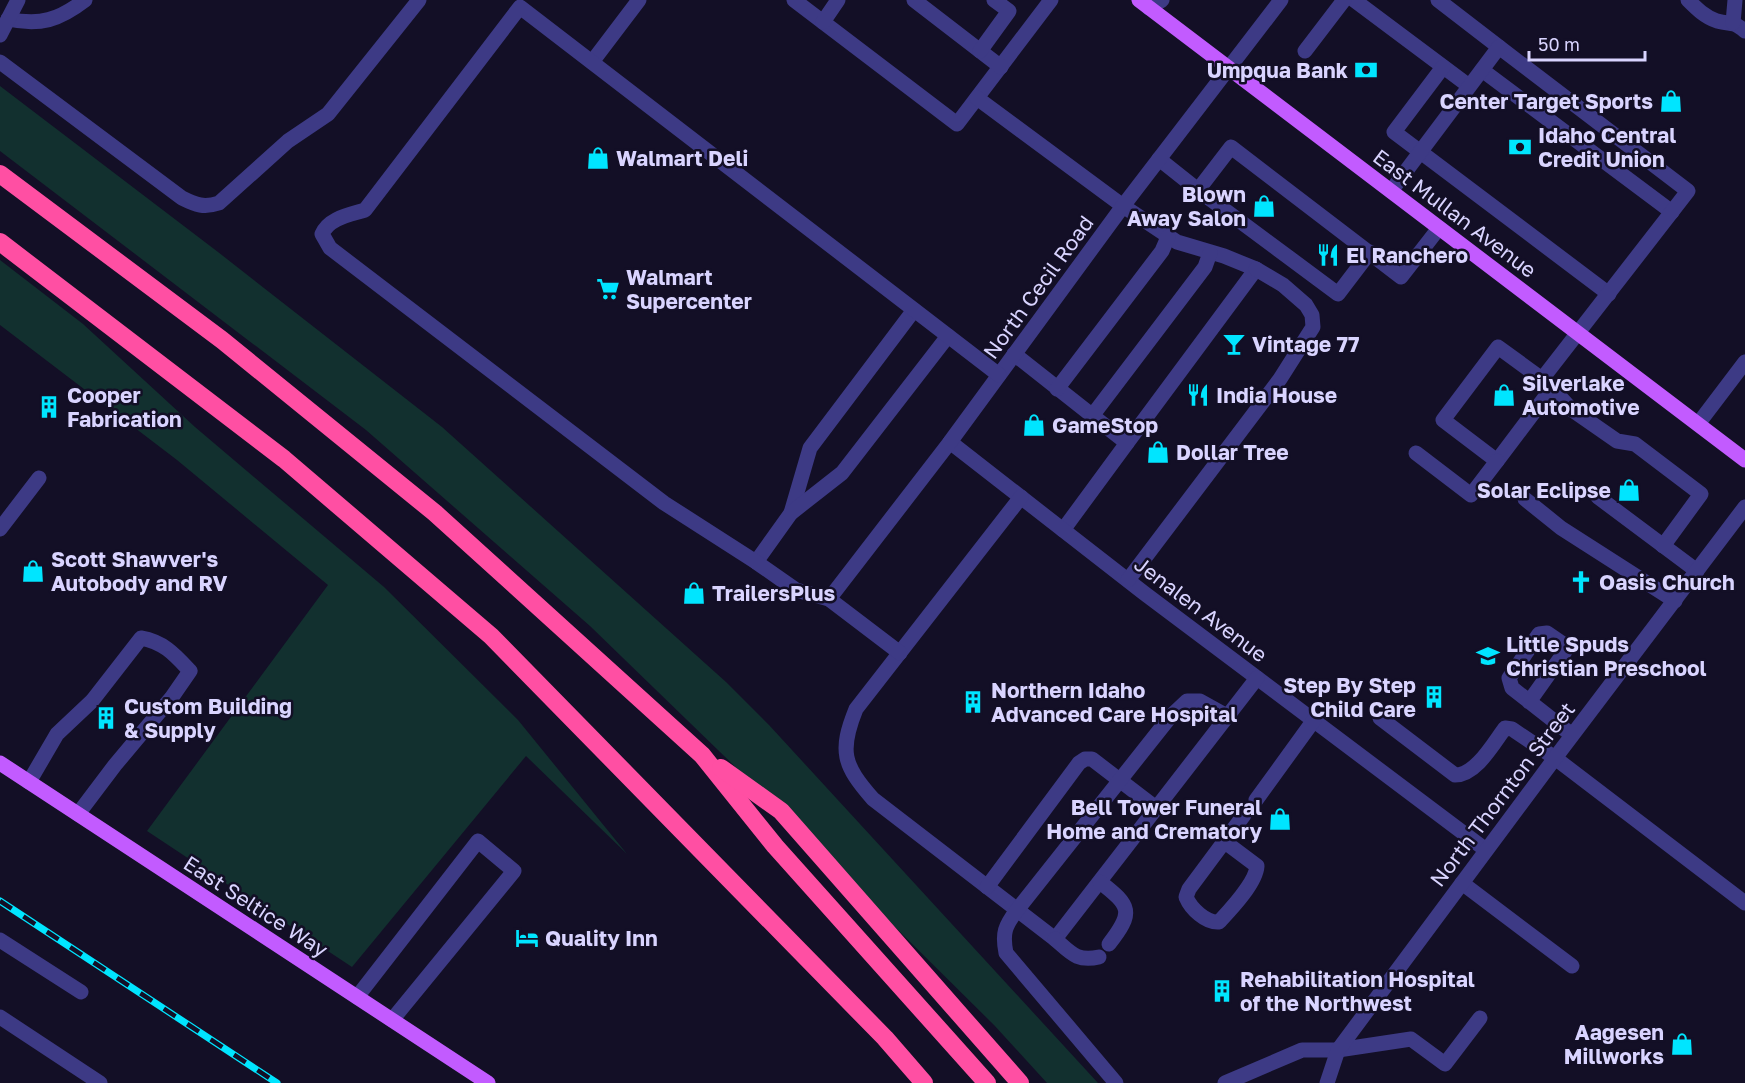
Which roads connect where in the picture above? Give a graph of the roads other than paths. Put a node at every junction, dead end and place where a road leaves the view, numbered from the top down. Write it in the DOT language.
graph roads {
  1 [pos="18,0"];
  2 [pos="85,0"];
  3 [pos="419,0"];
  4 [pos="639,0"];
  5 [pos="794,0"];
  6 [pos="838,0"];
  7 [pos="914,0"];
  8 [pos="994,0"];
  9 [pos="1051,0"];
  10 [pos="1281,0"];
  11 [pos="1344,0"];
  12 [pos="1354,0"];
  13 [pos="1438,0"];
  14 [pos="1688,0"];
  15 [pos="1734,0"];
  16 [pos="1150,2"];
  17 [pos="8,19"];
  18 [pos="823,22"];
  19 [pos="1739,27"];
  20 [pos="0,35"];
  21 [pos="1499,47"];
  22 [pos="980,51"];
  23 [pos="1305,51"];
  24 [pos="0,62"];
  25 [pos="592,62"];
  26 [pos="1001,67"];
  27 [pos="1443,67"];
  28 [pos="1229,68"];
  29 [pos="1482,70"];
  30 [pos="1469,86"];
  31 [pos="977,98"];
  32 [pos="1420,152"];
  33 [pos="1159,159"];
  34 [pos="0,174"];
  35 [pos="1198,190"];
  36 [pos="1391,191"];
  37 [pos="1123,206"];
  38 [pos="1672,212"];
  39 [pos="1439,228"];
  40 [pos="1168,237"];
  41 [pos="0,242"];
  42 [pos="1370,252"];
  43 [pos="1210,253"];
  44 [pos="1256,269"];
  45 [pos="1609,294"];
  46 [pos="914,310"];
  47 [pos="1579,333"];
  48 [pos="948,336"];
  49 [pos="1014,354"];
  50 [pos="1745,362"];
  51 [pos="999,375"];
  52 [pos="1547,384"];
  53 [pos="1057,389"];
  54 [pos="1092,417"];
  55 [pos="1698,424"];
  56 [pos="950,442"];
  57 [pos="1127,443"];
  58 [pos="1416,453"];
  59 [pos="1745,460"];
  60 [pos="1497,461"];
  61 [pos="39,478"];
  62 [pos="1021,497"];
  63 [pos="1598,497"];
  64 [pos="1525,499"];
  65 [pos="1745,507"];
  66 [pos="791,513"];
  67 [pos="0,529"];
  68 [pos="1063,530"];
  69 [pos="1664,546"];
  70 [pos="756,562"];
  71 [pos="1697,571"];
  72 [pos="1128,580"];
  73 [pos="829,599"];
  74 [pos="1675,601"];
  75 [pos="900,653"];
  76 [pos="1257,678"];
  77 [pos="1529,702"];
  78 [pos="1227,716"];
  79 [pos="1380,718"];
  80 [pos="1314,720"];
  81 [pos="1572,735"];
  82 [pos="702,755"];
  83 [pos="1555,758"];
  84 [pos="0,763"];
  85 [pos="1120,780"];
  86 [pos="28,782"];
  87 [pos="1256,800"];
  88 [pos="1156,808"];
  89 [pos="78,814"];
  90 [pos="1244,815"];
  91 [pos="1225,842"];
  92 [pos="1486,850"];
  93 [pos="1100,882"];
  94 [pos="1462,883"];
  95 [pos="987,887"];
  96 [pos="1745,903"];
  97 [pos="1017,910"];
  98 [pos="1055,939"];
  99 [pos="0,940"];
  100 [pos="1109,944"];
  101 [pos="1100,957"];
  102 [pos="1572,966"];
  103 [pos="81,992"];
  104 [pos="357,997"];
  105 [pos="0,1017"];
  106 [pos="1480,1018"];
  107 [pos="392,1020"];
  108 [pos="885,1038"];
  109 [pos="1338,1050"];
  110 [pos="100,1083"];
  111 [pos="488,1083"];
  112 [pos="916,1083"];
  113 [pos="924,1083"];
  114 [pos="987,1083"];
  115 [pos="1020,1083"];
  116 [pos="1116,1083"];
  117 [pos="1225,1083"];
  118 [pos="1327,1083"];
  1 -- 17 [label="street"];
  2 -- 17 [label="street"];
  3 -- 24 [label="street"];
  4 -- 25 [label="street"];
  5 -- 18 [label="street"];
  6 -- 18 [label="street"];
  7 -- 22 [label="street"];
  8 -- 22 [label="street"];
  9 -- 26 [label="street"];
  10 -- 28 [label="street, North Cecil Road"];
  11 -- 23 [label="street"];
  12 -- 27 [label="street"];
  13 -- 21 [label="street"];
  14 -- 19 [label="street"];
  15 -- 19 [label="street"];
  16 -- 28 [label="main road, East Mullan Avenue"];
  17 -- 20 [label="street"];
  18 -- 31 [label="street"];
  21 -- 29 [label="street"];
  21 -- 38 [label="street"];
  22 -- 26 [label="street"];
  25 -- 46 [label="street"];
  25 -- 70 [label="street"];
  26 -- 31 [label="street"];
  27 -- 30 [label="street"];
  27 -- 32 [label="street"];
  28 -- 33 [label="street, North Cecil Road"];
  28 -- 36 [label="main road, East Mullan Avenue"];
  29 -- 30 [label="street"];
  29 -- 38 [label="street"];
  30 -- 32 [label="street"];
  31 -- 37 [label="street"];
  32 -- 36 [label="street"];
  32 -- 45 [label="street"];
  33 -- 35 [label="street"];
  33 -- 37 [label="street, North Cecil Road"];
  34 -- 82 [label="highway"];
  35 -- 42 [label="street"];
  35 -- 42 [label="street"];
  36 -- 39 [label="main road, East Mullan Avenue"];
  37 -- 40 [label="street"];
  37 -- 49 [label="street, North Cecil Road"];
  38 -- 45 [label="street"];
  39 -- 42 [label="street"];
  39 -- 47 [label="main road, East Mullan Avenue"];
  40 -- 43 [label="street"];
  40 -- 53 [label="street"];
  41 -- 108 [label="highway"];
  43 -- 44 [label="street"];
  43 -- 54 [label="street"];
  44 -- 57 [label="street"];
  44 -- 72 [label="street"];
  45 -- 47 [label="street"];
  46 -- 48 [label="street"];
  46 -- 66 [label="street"];
  47 -- 52 [label="street"];
  47 -- 55 [label="main road, East Mullan Avenue"];
  48 -- 51 [label="street"];
  48 -- 66 [label="street"];
  49 -- 51 [label="street, North Cecil Road"];
  49 -- 53 [label="street"];
  50 -- 55 [label="street"];
  51 -- 56 [label="street, North Cecil Road"];
  52 -- 60 [label="street"];
  52 -- 60 [label="street"];
  52 -- 69 [label="street"];
  53 -- 54 [label="street"];
  54 -- 57 [label="street"];
  55 -- 59 [label="main road, East Mullan Avenue"];
  56 -- 62 [label="street, Jenalen Avenue"];
  56 -- 73 [label="street, North Cecil Road"];
  57 -- 68 [label="street"];
  58 -- 60 [label="street"];
  61 -- 67 [label="street"];
  62 -- 68 [label="street, Jenalen Avenue"];
  62 -- 75 [label="street"];
  63 -- 69 [label="street"];
  64 -- 74 [label="street"];
  65 -- 71 [label="street, North Thornton Street"];
  66 -- 70 [label="street"];
  68 -- 72 [label="street, Jenalen Avenue"];
  69 -- 71 [label="street"];
  70 -- 73 [label="street"];
  71 -- 74 [label="street, North Thornton Street"];
  72 -- 76 [label="street, Jenalen Avenue"];
  73 -- 75 [label="street"];
  74 -- 81 [label="street, North Thornton Street"];
  75 -- 95 [label="street"];
  76 -- 78 [label="street"];
  76 -- 80 [label="street, Jenalen Avenue"];
  77 -- 81 [label="street"];
  78 -- 85 [label="street"];
  78 -- 88 [label="street"];
  79 -- 83 [label="street"];
  80 -- 87 [label="street"];
  80 -- 92 [label="street, Jenalen Avenue"];
  81 -- 83 [label="street, North Thornton Street"];
  82 -- 114 [label="highway"];
  82 -- 115 [label="highway"];
  83 -- 92 [label="street, North Thornton Street"];
  83 -- 96 [label="street"];
  84 -- 86 [label="main road, East Seltice Way"];
  85 -- 88 [label="street"];
  85 -- 95 [label="street"];
  85 -- 97 [label="street"];
  86 -- 89 [label="main road, East Seltice Way"];
  86 -- 89 [label="street"];
  88 -- 93 [label="street"];
  89 -- 104 [label="main road, East Seltice Way"];
  90 -- 91 [label="street"];
  91 -- 91 [label="street"];
  92 -- 94 [label="street, North Thornton Street"];
  93 -- 98 [label="street"];
  93 -- 100 [label="street"];
  94 -- 102 [label="street"];
  94 -- 109 [label="street, North Thornton Street"];
  95 -- 97 [label="street"];
  97 -- 98 [label="street"];
  97 -- 116 [label="street"];
  98 -- 101 [label="street"];
  99 -- 103 [label="street"];
  104 -- 107 [label="main road, East Seltice Way"];
  104 -- 107 [label="street"];
  105 -- 110 [label="street"];
  106 -- 109 [label="street"];
  107 -- 111 [label="main road, East Seltice Way"];
  108 -- 112 [label="highway"];
  108 -- 113 [label="highway"];
  109 -- 117 [label="street"];
  109 -- 118 [label="street, North Thornton Street"];
}
